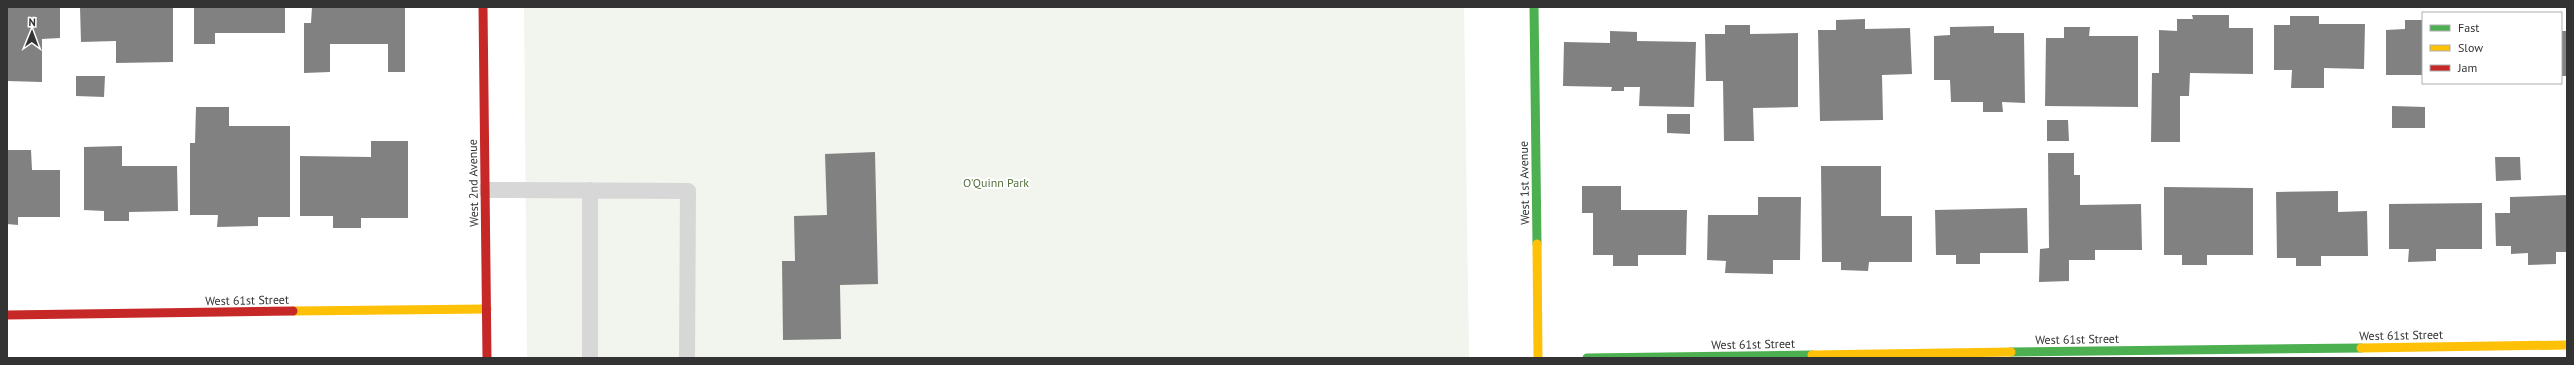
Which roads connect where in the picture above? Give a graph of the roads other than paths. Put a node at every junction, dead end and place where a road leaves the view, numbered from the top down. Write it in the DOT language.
graph roads {
  1 [pos="483,7"];
  2 [pos="1534,7"];
  3 [pos="486,190"];
  4 [pos="590,190"];
  5 [pos="487,308"];
  6 [pos="7,315"];
  7 [pos="2567,345"];
  8 [pos="487,358"];
  9 [pos="590,358"];
  10 [pos="687,358"];
  11 [pos="1538,358"];
  12 [pos="1587,358"];
  1 -- 3 [label="street, West 2nd Avenue"];
  2 -- 11 [label="street, West 1st Avenue"];
  3 -- 4 [label="lane"];
  3 -- 5 [label="street, West 2nd Avenue"];
  4 -- 9 [label="lane"];
  4 -- 10 [label="lane"];
  5 -- 6 [label="street, West 61st Street"];
  5 -- 8 [label="street, West 2nd Avenue"];
  7 -- 12 [label="street, West 61st Street"];
}
